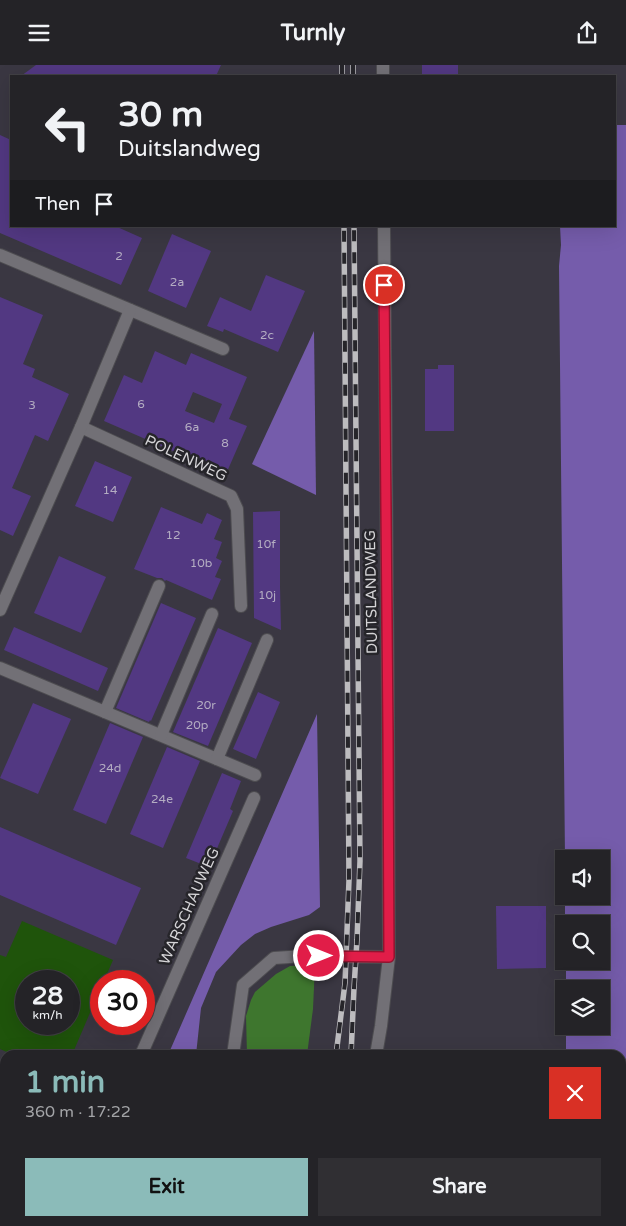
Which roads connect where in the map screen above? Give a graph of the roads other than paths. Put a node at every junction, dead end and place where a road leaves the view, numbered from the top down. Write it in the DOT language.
graph roads {
  1 [pos="384,227"];
  2 [pos="0,255"];
  3 [pos="130,310"];
  4 [pos="223,349"];
  5 [pos="80,427"];
  6 [pos="159,586"];
  7 [pos="241,606"];
  8 [pos="0,610"];
  9 [pos="212,613"];
  10 [pos="267,639"];
  11 [pos="0,668"];
  12 [pos="105,712"];
  13 [pos="161,735"];
  14 [pos="217,759"];
  15 [pos="255,775"];
  16 [pos="254,797"];
  17 [pos="389,957"];
  18 [pos="143,1050"];
  19 [pos="234,1050"];
  20 [pos="377,1050"];
  1 -- 17 [label="street, DUITSLANDWEG"];
  2 -- 3 [label="street"];
  3 -- 4 [label="street"];
  3 -- 5 [label="street"];
  5 -- 7 [label="street, POLENWEG"];
  5 -- 8 [label="street"];
  6 -- 12 [label="street"];
  9 -- 13 [label="street"];
  10 -- 14 [label="street"];
  11 -- 12 [label="street"];
  12 -- 13 [label="street"];
  13 -- 14 [label="street"];
  14 -- 15 [label="street"];
  16 -- 18 [label="street, WARSCHAUWEG"];
  17 -- 19 [label="street"];
  17 -- 20 [label="street, DUITSLANDWEG"];
}
